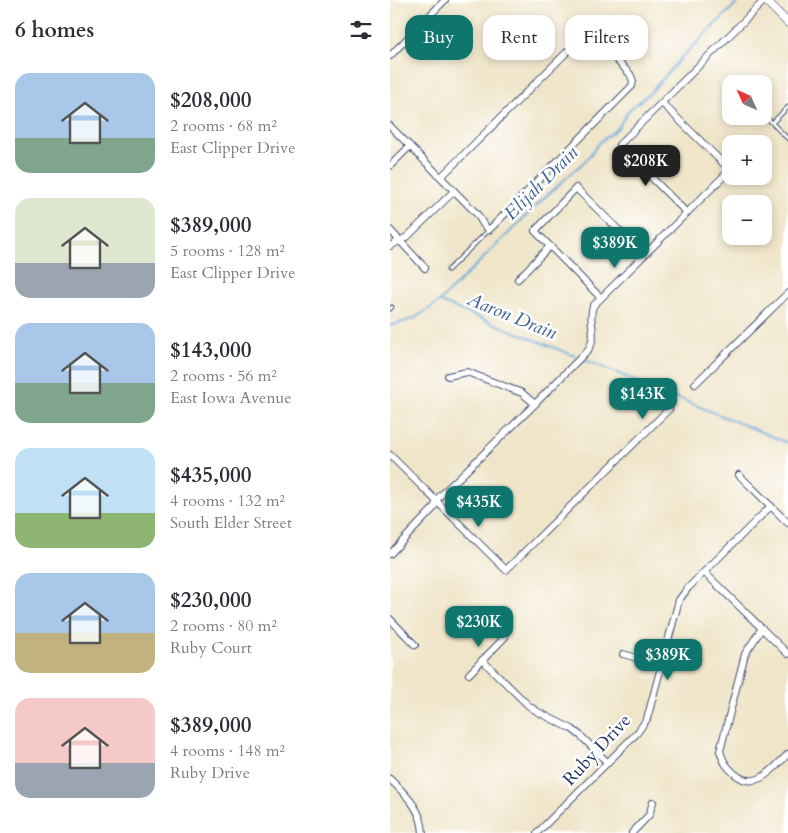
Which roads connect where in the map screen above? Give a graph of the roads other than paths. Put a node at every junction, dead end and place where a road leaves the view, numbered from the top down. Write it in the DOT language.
graph roads {
  1 [pos="445,0"];
  2 [pos="765,0"];
  3 [pos="788,23"];
  4 [pos="390,56"];
  5 [pos="662,103"];
  6 [pos="788,107"];
  7 [pos="772,123"];
  8 [pos="390,126"];
  9 [pos="788,139"];
  10 [pos="410,146"];
  11 [pos="390,166"];
  12 [pos="441,177"];
  13 [pos="454,191"];
  14 [pos="687,213"];
  15 [pos="390,230"];
  16 [pos="489,230"];
  17 [pos="400,241"];
  18 [pos="390,246"];
  19 [pos="550,246"];
  20 [pos="644,256"];
  21 [pos="425,268"];
  22 [pos="448,270"];
  23 [pos="518,279"];
  24 [pos="788,293"];
  25 [pos="601,298"];
  26 [pos="448,376"];
  27 [pos="695,384"];
  28 [pos="535,404"];
  29 [pos="670,409"];
  30 [pos="390,455"];
  31 [pos="739,475"];
  32 [pos="436,502"];
  33 [pos="771,506"];
  34 [pos="788,523"];
  35 [pos="390,554"];
  36 [pos="704,572"];
  37 [pos="390,619"];
  38 [pos="762,628"];
  39 [pos="505,637"];
  40 [pos="415,645"];
  41 [pos="623,654"];
  42 [pos="788,654"];
  43 [pos="482,660"];
  44 [pos="661,665"];
  45 [pos="469,674"];
  46 [pos="788,754"];
  47 [pos="608,763"];
  48 [pos="390,779"];
  49 [pos="653,802"];
  50 [pos="423,833"];
  51 [pos="537,833"];
  52 [pos="632,833"];
  1 -- 4 [label="street"];
  2 -- 3 [label="street"];
  2 -- 5 [label="street"];
  5 -- 14 [label="street"];
  5 -- 14 [label="street"];
  6 -- 7 [label="lane"];
  7 -- 9 [label="lane"];
  8 -- 10 [label="street"];
  10 -- 11 [label="street"];
  10 -- 12 [label="street"];
  12 -- 13 [label="street"];
  12 -- 16 [label="street"];
  13 -- 16 [label="street"];
  13 -- 17 [label="street"];
  14 -- 20 [label="street"];
  15 -- 17 [label="street"];
  16 -- 22 [label="lane"];
  17 -- 18 [label="street"];
  17 -- 21 [label="street"];
  19 -- 20 [label="street"];
  19 -- 23 [label="street"];
  19 -- 25 [label="street"];
  20 -- 25 [label="street"];
  24 -- 27 [label="street"];
  25 -- 28 [label="street"];
  26 -- 28 [label="street"];
  28 -- 32 [label="street"];
  29 -- 32 [label="street"];
  30 -- 32 [label="street"];
  31 -- 33 [label="street"];
  32 -- 35 [label="street"];
  33 -- 34 [label="street"];
  33 -- 36 [label="street, Ruby Drive"];
  36 -- 38 [label="street"];
  36 -- 44 [label="street, Ruby Drive"];
  37 -- 40 [label="street"];
  38 -- 42 [label="street"];
  38 -- 46 [label="street"];
  39 -- 43 [label="street"];
  41 -- 44 [label="street"];
  43 -- 45 [label="street"];
  43 -- 47 [label="street"];
  44 -- 47 [label="street, Ruby Drive"];
  47 -- 51 [label="street, Ruby Drive"];
  48 -- 50 [label="street"];
  49 -- 52 [label="street"];
}
